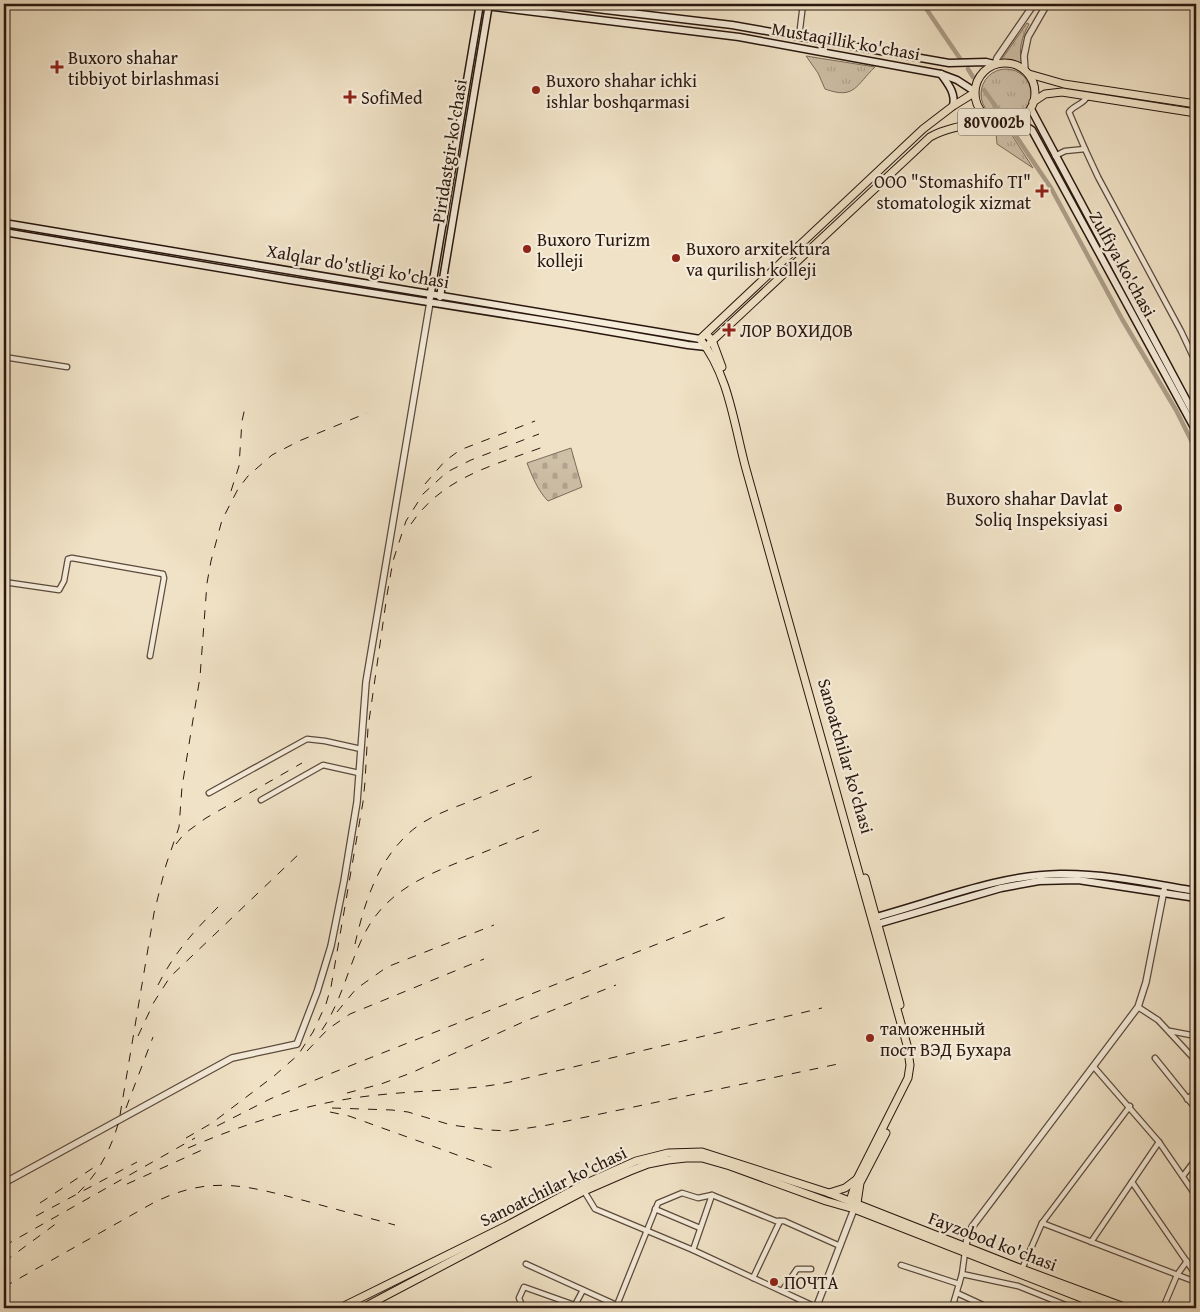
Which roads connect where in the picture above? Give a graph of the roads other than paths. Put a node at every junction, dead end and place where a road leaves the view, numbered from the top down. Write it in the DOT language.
graph roads {
  1 [pos="470,4"];
  2 [pos="555,4"];
  3 [pos="803,4"];
  4 [pos="1034,4"];
  5 [pos="1046,4"];
  6 [pos="480,5"];
  7 [pos="489,5"];
  8 [pos="668,17"];
  9 [pos="666,27"];
  10 [pos="797,36"];
  11 [pos="792,46"];
  12 [pos="994,64"];
  13 [pos="1027,72"];
  14 [pos="941,74"];
  15 [pos="974,92"];
  16 [pos="1088,96"];
  17 [pos="1196,104"];
  18 [pos="1032,105"];
  19 [pos="953,106"];
  20 [pos="1196,113"];
  21 [pos="993,121"];
  22 [pos="1013,122"];
  23 [pos="457,144"];
  24 [pos="465,144"];
  25 [pos="1085,149"];
  26 [pos="1055,156"];
  27 [pos="871,178"];
  28 [pos="877,186"];
  29 [pos="4,223"];
  30 [pos="4,232"];
  31 [pos="431,294"];
  32 [pos="440,295"];
  33 [pos="430,302"];
  34 [pos="440,304"];
  35 [pos="1138,315"];
  36 [pos="706,334"];
  37 [pos="700,339"];
  38 [pos="712,340"];
  39 [pos="706,347"];
  40 [pos="4,357"];
  41 [pos="1196,363"];
  42 [pos="67,367"];
  43 [pos="1196,418"];
  44 [pos="1196,431"];
  45 [pos="4,582"];
  46 [pos="150,656"];
  47 [pos="361,749"];
  48 [pos="359,773"];
  49 [pos="209,793"];
  50 [pos="260,800"];
  51 [pos="1164,889"];
  52 [pos="1196,891"];
  53 [pos="1196,898"];
  54 [pos="874,921"];
  55 [pos="1138,1007"];
  56 [pos="1168,1031"];
  57 [pos="1196,1036"];
  58 [pos="1155,1058"];
  59 [pos="1196,1062"];
  60 [pos="1094,1066"];
  61 [pos="1196,1092"];
  62 [pos="1188,1099"];
  63 [pos="1130,1106"];
  64 [pos="1196,1109"];
  65 [pos="1159,1142"];
  66 [pos="1196,1159"];
  67 [pos="1183,1176"];
  68 [pos="859,1181"];
  69 [pos="1132,1182"];
  70 [pos="4,1184"];
  71 [pos="853,1189"];
  72 [pos="584,1192"];
  73 [pos="829,1193"];
  74 [pos="712,1195"];
  75 [pos="1196,1196"];
  76 [pos="840,1197"];
  77 [pos="826,1201"];
  78 [pos="853,1204"];
  79 [pos="655,1209"];
  80 [pos="780,1221"];
  81 [pos="1042,1224"];
  82 [pos="700,1228"];
  83 [pos="507,1229"];
  84 [pos="647,1232"];
  85 [pos="1090,1242"];
  86 [pos="840,1246"];
  87 [pos="965,1249"];
  88 [pos="693,1250"];
  89 [pos="1187,1261"];
  90 [pos="526,1264"];
  91 [pos="901,1265"];
  92 [pos="811,1269"];
  93 [pos="1022,1269"];
  94 [pos="962,1274"];
  95 [pos="1177,1275"];
  96 [pos="1196,1275"];
  97 [pos="753,1278"];
  98 [pos="1196,1282"];
  99 [pos="959,1284"];
  100 [pos="583,1290"];
  101 [pos="782,1291"];
  102 [pos="957,1293"];
  103 [pos="567,1302"];
  104 [pos="575,1305"];
  105 [pos="617,1305"];
  106 [pos="1066,1307"];
  107 [pos="340,1308"];
  108 [pos="364,1308"];
  109 [pos="523,1308"];
  110 [pos="565,1308"];
  111 [pos="583,1308"];
  112 [pos="623,1308"];
  113 [pos="817,1308"];
  114 [pos="952,1308"];
  115 [pos="984,1308"];
  116 [pos="1073,1308"];
  117 [pos="1107,1308"];
  118 [pos="1127,1308"];
  119 [pos="1163,1308"];
  1 -- 6 [label="main road, Mustaqillik ko'chasi / 80V002b"];
  2 -- 8 [label="main road, Mustaqillik ko'chasi"];
  3 -- 10 [label="street"];
  4 -- 12 [label="street"];
  5 -- 13 [label="street"];
  6 -- 7 [label="main road, Mustaqillik ko'chasi / 80V002b"];
  6 -- 23 [label="main road, Piridastgir ko'chasi"];
  7 -- 9 [label="main road, Mustaqillik ko'chasi / 80V002b"];
  7 -- 24 [label="main road, Piridastgir ko'chasi"];
  8 -- 9 [label="main road"];
  8 -- 10 [label="main road, Mustaqillik ko'chasi"];
  9 -- 11 [label="main road, Mustaqillik ko'chasi / 80V002b"];
  10 -- 11 [label="main road"];
  10 -- 12 [label="main road, Mustaqillik ko'chasi"];
  11 -- 14 [label="main road, Mustaqillik ko'chasi / 80V002b"];
  12 -- 13 [label="main road"];
  12 -- 15 [label="main road, 80V002b"];
  13 -- 17 [label="main road"];
  13 -- 18 [label="main road, 80V002b"];
  14 -- 15 [label="main road, Mustaqillik ko'chasi / 80V002b"];
  14 -- 19 [label="main road"];
  15 -- 19 [label="main road"];
  15 -- 21 [label="main road, 80V002b"];
  16 -- 18 [label="main road, 80V002b"];
  16 -- 20 [label="main road, 80V002b"];
  16 -- 25 [label="street"];
  18 -- 22 [label="main road, 80V002b"];
  18 -- 26 [label="main road, Zulfiya ko'chasi"];
  19 -- 27 [label="main road"];
  21 -- 22 [label="main road, 80V002b"];
  21 -- 28 [label="main road"];
  22 -- 35 [label="main road, Zulfiya ko'chasi"];
  23 -- 24 [label="main road"];
  23 -- 31 [label="main road, Piridastgir ko'chasi"];
  24 -- 32 [label="main road, Piridastgir ko'chasi"];
  25 -- 26 [label="street"];
  25 -- 41 [label="street"];
  26 -- 35 [label="main road, Zulfiya ko'chasi"];
  27 -- 28 [label="main road"];
  27 -- 36 [label="main road"];
  28 -- 38 [label="main road"];
  29 -- 31 [label="main road, Xalqlar do'stligi ko'chasi"];
  30 -- 33 [label="main road, Xalqlar do'stligi ko'chasi"];
  31 -- 32 [label="main road, Xalqlar do'stligi ko'chasi"];
  31 -- 33 [label="main road, Piridastgir ko'chasi"];
  32 -- 34 [label="main road, Piridastgir ko'chasi"];
  32 -- 37 [label="main road, Xalqlar do'stligi ko'chasi"];
  33 -- 34 [label="main road, Xalqlar do'stligi ko'chasi"];
  33 -- 47 [label="street"];
  34 -- 39 [label="main road, Xalqlar do'stligi ko'chasi"];
  35 -- 43 [label="main road, Zulfiya ko'chasi"];
  35 -- 44 [label="main road, Zulfiya ko'chasi"];
  36 -- 37 [label="main road"];
  36 -- 38 [label="main road, Sanoatchilar ko'chasi"];
  37 -- 39 [label="main road, Sanoatchilar ko'chasi"];
  38 -- 39 [label="main road"];
  38 -- 54 [label="main road, Sanoatchilar ko'chasi"];
  39 -- 54 [label="main road, Sanoatchilar ko'chasi"];
  40 -- 42 [label="street"];
  45 -- 46 [label="street"];
  47 -- 48 [label="street"];
  47 -- 49 [label="street"];
  48 -- 50 [label="street"];
  48 -- 70 [label="street"];
  51 -- 52 [label="main road"];
  51 -- 53 [label="main road"];
  51 -- 54 [label="main road"];
  51 -- 55 [label="street"];
  54 -- 68 [label="main road, Sanoatchilar ko'chasi"];
  55 -- 56 [label="street"];
  55 -- 60 [label="street"];
  56 -- 57 [label="street"];
  56 -- 59 [label="street"];
  58 -- 62 [label="street"];
  60 -- 63 [label="street"];
  60 -- 87 [label="street"];
  61 -- 62 [label="street"];
  62 -- 64 [label="street"];
  63 -- 65 [label="street"];
  63 -- 81 [label="street"];
  65 -- 67 [label="street"];
  65 -- 69 [label="street"];
  66 -- 67 [label="street"];
  67 -- 75 [label="street"];
  68 -- 71 [label="main road, Sanoatchilar ko'chasi"];
  68 -- 73 [label="main road"];
  68 -- 78 [label="main road, Sanoatchilar ko'chasi"];
  69 -- 85 [label="street"];
  69 -- 89 [label="street"];
  71 -- 76 [label="main road"];
  71 -- 78 [label="main road, Sanoatchilar ko'chasi"];
  72 -- 77 [label="main road, Sanoatchilar ko'chasi"];
  72 -- 83 [label="main road, Sanoatchilar ko'chasi"];
  72 -- 84 [label="street"];
  73 -- 76 [label="main road, Sanoatchilar ko'chasi"];
  73 -- 83 [label="main road, Sanoatchilar ko'chasi"];
  74 -- 79 [label="street"];
  74 -- 80 [label="street"];
  74 -- 82 [label="street"];
  76 -- 77 [label="main road"];
  76 -- 78 [label="main road, Sanoatchilar ko'chasi"];
  77 -- 78 [label="main road, Sanoatchilar ko'chasi"];
  78 -- 86 [label="street"];
  78 -- 87 [label="main road, Fayzobod ko'chasi"];
  79 -- 82 [label="street"];
  79 -- 84 [label="street"];
  80 -- 86 [label="street"];
  80 -- 97 [label="street"];
  81 -- 85 [label="street"];
  81 -- 93 [label="street"];
  82 -- 88 [label="street"];
  83 -- 107 [label="main road, Sanoatchilar ko'chasi"];
  83 -- 108 [label="main road"];
  84 -- 88 [label="street"];
  84 -- 105 [label="street"];
  85 -- 95 [label="street"];
  86 -- 113 [label="street"];
  87 -- 93 [label="main road, Fayzobod ko'chasi"];
  87 -- 94 [label="street"];
  87 -- 117 [label="main road"];
  88 -- 97 [label="street"];
  89 -- 95 [label="street"];
  89 -- 96 [label="street"];
  90 -- 100 [label="street"];
  91 -- 99 [label="street"];
  92 -- 101 [label="street"];
  93 -- 118 [label="main road, Fayzobod ko'chasi"];
  94 -- 99 [label="street"];
  94 -- 106 [label="street"];
  95 -- 98 [label="street"];
  95 -- 119 [label="street"];
  97 -- 101 [label="street"];
  99 -- 102 [label="street"];
  100 -- 104 [label="street"];
  100 -- 105 [label="street"];
  101 -- 113 [label="street"];
  102 -- 114 [label="street"];
  102 -- 115 [label="street"];
  103 -- 104 [label="street"];
  103 -- 109 [label="street"];
  103 -- 110 [label="street"];
  104 -- 111 [label="street"];
  105 -- 112 [label="street"];
  106 -- 116 [label="street"];
}
